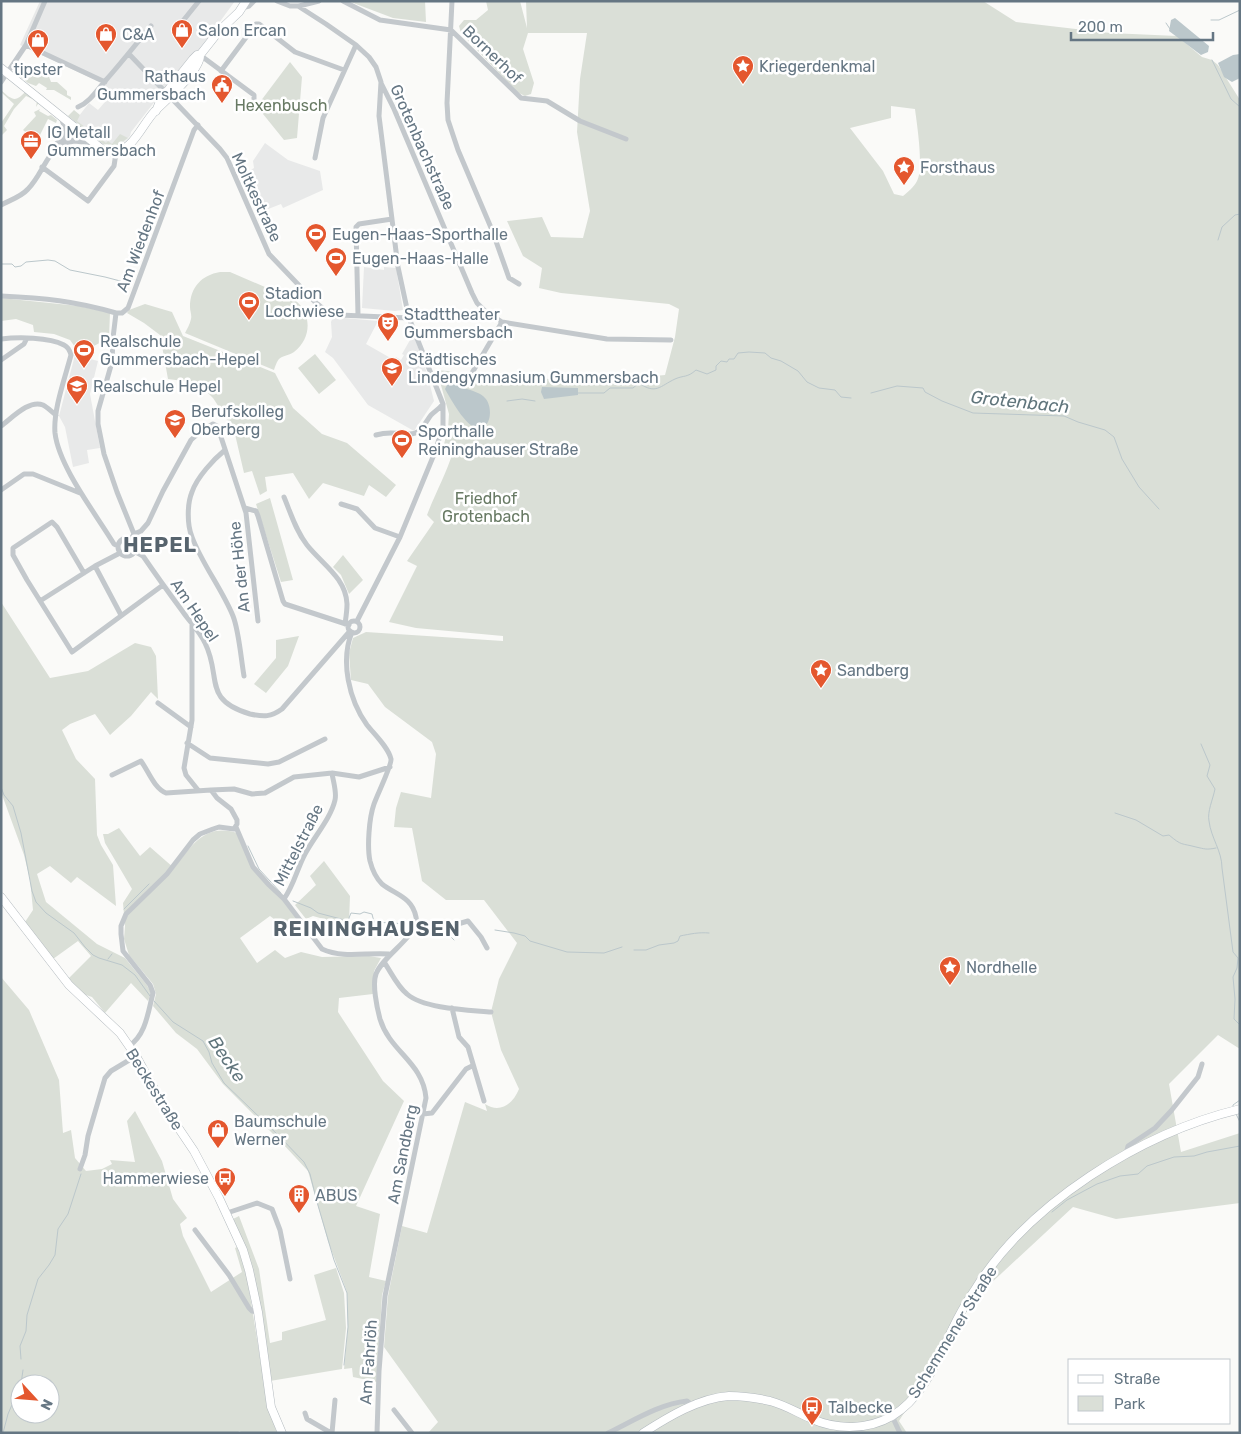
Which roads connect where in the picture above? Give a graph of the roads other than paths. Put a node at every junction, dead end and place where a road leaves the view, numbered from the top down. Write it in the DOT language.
graph roads {
  1 [pos="45,1"];
  2 [pos="199,1"];
  3 [pos="254,1"];
  4 [pos="277,1"];
  5 [pos="319,1"];
  6 [pos="343,1"];
  7 [pos="452,1"];
  8 [pos="311,3"];
  9 [pos="244,5"];
  10 [pos="298,6"];
  11 [pos="151,26"];
  12 [pos="451,30"];
  13 [pos="174,32"];
  14 [pos="26,45"];
  15 [pos="356,45"];
  16 [pos="130,54"];
  17 [pos="200,55"];
  18 [pos="221,70"];
  19 [pos="344,70"];
  20 [pos="4,71"];
  21 [pos="1,82"];
  22 [pos="105,82"];
  23 [pos="381,82"];
  24 [pos="169,94"];
  25 [pos="254,100"];
  26 [pos="78,107"];
  27 [pos="58,115"];
  28 [pos="198,126"];
  29 [pos="77,129"];
  30 [pos="63,137"];
  31 [pos="626,139"];
  32 [pos="94,143"];
  33 [pos="53,152"];
  34 [pos="116,153"];
  35 [pos="315,158"];
  36 [pos="42,167"];
  37 [pos="1,205"];
  38 [pos="392,218"];
  39 [pos="519,284"];
  40 [pos="1,296"];
  41 [pos="116,314"];
  42 [pos="358,315"];
  43 [pos="409,318"];
  44 [pos="502,322"];
  45 [pos="27,338"];
  46 [pos="1,339"];
  47 [pos="671,340"];
  48 [pos="1,360"];
  49 [pos="469,378"];
  50 [pos="443,404"];
  51 [pos="56,414"];
  52 [pos="1,426"];
  53 [pos="376,435"];
  54 [pos="225,450"];
  55 [pos="1,490"];
  56 [pos="81,493"];
  57 [pos="284,497"];
  58 [pos="341,504"];
  59 [pos="245,508"];
  60 [pos="134,534"];
  61 [pos="400,537"];
  62 [pos="131,539"];
  63 [pos="118,546"];
  64 [pos="134,551"];
  65 [pos="120,553"];
  66 [pos="95,566"];
  67 [pos="84,573"];
  68 [pos="163,585"];
  69 [pos="40,601"];
  70 [pos="121,615"];
  71 [pos="258,621"];
  72 [pos="357,621"];
  73 [pos="192,625"];
  74 [pos="349,628"];
  75 [pos="244,676"];
  76 [pos="158,703"];
  77 [pos="191,727"];
  78 [pos="325,739"];
  79 [pos="187,743"];
  80 [pos="391,767"];
  81 [pos="332,773"];
  82 [pos="112,775"];
  83 [pos="198,790"];
  84 [pos="211,790"];
  85 [pos="236,827"];
  86 [pos="1,897"];
  87 [pos="284,899"];
  88 [pos="414,927"];
  89 [pos="487,948"];
  90 [pos="389,954"];
  91 [pos="384,962"];
  92 [pos="452,1008"];
  93 [pos="491,1012"];
  94 [pos="129,1046"];
  95 [pos="136,1056"];
  96 [pos="1202,1064"];
  97 [pos="472,1066"];
  98 [pos="484,1101"];
  99 [pos="1240,1109"];
  100 [pos="424,1114"];
  101 [pos="1126,1154"];
  102 [pos="80,1169"];
  103 [pos="226,1213"];
  104 [pos="195,1230"];
  105 [pos="290,1279"];
  106 [pos="385,1296"];
  107 [pos="258,1312"];
  108 [pos="335,1400"];
  109 [pos="692,1406"];
  110 [pos="394,1410"];
  111 [pos="305,1413"];
  112 [pos="892,1416"];
  113 [pos="377,1431"];
  114 [pos="282,1433"];
  115 [pos="332,1433"];
  116 [pos="383,1433"];
  117 [pos="412,1433"];
  118 [pos="608,1433"];
  119 [pos="643,1433"];
  120 [pos="900,1433"];
  1 -- 14 [label="street"];
  2 -- 13 [label="street"];
  3 -- 9 [label="street"];
  4 -- 10 [label="street"];
  5 -- 8 [label="street"];
  6 -- 12 [label="street, Bornerhof"];
  7 -- 12 [label="street, Bornerhof"];
  8 -- 10 [label="street"];
  9 -- 17 [label="main road"];
  10 -- 15 [label="street, Grotenbachstraße"];
  11 -- 16 [label="street"];
  12 -- 31 [label="street, Bornerhof"];
  12 -- 39 [label="street"];
  14 -- 20 [label="street"];
  14 -- 22 [label="street"];
  15 -- 19 [label="street"];
  15 -- 23 [label="street, Grotenbachstraße"];
  16 -- 22 [label="street"];
  16 -- 24 [label="street, Moltkestraße"];
  17 -- 18 [label="street"];
  17 -- 24 [label="main road"];
  18 -- 19 [label="street"];
  18 -- 25 [label="street"];
  19 -- 35 [label="street"];
  20 -- 21 [label="street"];
  20 -- 27 [label="main road"];
  22 -- 26 [label="street"];
  23 -- 38 [label="street"];
  23 -- 44 [label="street, Grotenbachstraße"];
  24 -- 28 [label="street, Moltkestraße"];
  24 -- 34 [label="main road"];
  27 -- 29 [label="main road"];
  27 -- 30 [label="street"];
  28 -- 41 [label="street, Am Wiedenhof"];
  28 -- 42 [label="street, Moltkestraße"];
  29 -- 30 [label="street"];
  29 -- 32 [label="main road"];
  29 -- 33 [label="street"];
  30 -- 33 [label="street"];
  32 -- 33 [label="street"];
  32 -- 34 [label="main road"];
  33 -- 36 [label="street"];
  34 -- 36 [label="street"];
  36 -- 37 [label="street"];
  38 -- 42 [label="street"];
  38 -- 43 [label="street"];
  40 -- 41 [label="street"];
  41 -- 60 [label="street, Am Wiedenhof"];
  42 -- 43 [label="street, Moltkestraße"];
  43 -- 50 [label="street"];
  44 -- 47 [label="street, Grotenbachstraße"];
  44 -- 49 [label="street"];
  45 -- 46 [label="street"];
  45 -- 48 [label="street"];
  45 -- 51 [label="street"];
  50 -- 53 [label="street"];
  50 -- 61 [label="street"];
  51 -- 52 [label="street"];
  51 -- 56 [label="street"];
  54 -- 59 [label="street"];
  54 -- 60 [label="street"];
  54 -- 75 [label="street"];
  55 -- 56 [label="street"];
  56 -- 63 [label="street"];
  57 -- 74 [label="street"];
  58 -- 61 [label="street"];
  59 -- 71 [label="street, An der Höhe"];
  59 -- 74 [label="street, An der Höhe"];
  60 -- 62 [label="street"];
  61 -- 72 [label="street"];
  62 -- 63 [label="street"];
  62 -- 64 [label="street"];
  63 -- 65 [label="street"];
  64 -- 65 [label="street"];
  64 -- 68 [label="street, Am Hepel"];
  65 -- 66 [label="street"];
  66 -- 67 [label="street"];
  66 -- 70 [label="street"];
  67 -- 69 [label="street"];
  67 -- 69 [label="street"];
  68 -- 70 [label="street"];
  68 -- 73 [label="street, Am Hepel"];
  69 -- 70 [label="street"];
  72 -- 74 [label="street"];
  72 -- 74 [label="street"];
  73 -- 74 [label="street, Am Hepel"];
  73 -- 77 [label="street"];
  74 -- 80 [label="street"];
  76 -- 77 [label="street"];
  77 -- 79 [label="street"];
  78 -- 79 [label="street"];
  79 -- 83 [label="street"];
  80 -- 81 [label="street"];
  80 -- 88 [label="street"];
  81 -- 84 [label="street"];
  81 -- 87 [label="street, Mittelstraße"];
  82 -- 83 [label="street"];
  83 -- 84 [label="street"];
  84 -- 85 [label="street"];
  85 -- 87 [label="street"];
  85 -- 94 [label="street"];
  86 -- 94 [label="main road, Beckestraße"];
  87 -- 90 [label="street"];
  88 -- 89 [label="street"];
  88 -- 90 [label="street, Am Sandberg"];
  90 -- 91 [label="street, Am Sandberg"];
  91 -- 92 [label="street"];
  91 -- 100 [label="street, Am Sandberg"];
  92 -- 93 [label="street"];
  92 -- 97 [label="street"];
  94 -- 95 [label="main road, Beckestraße"];
  95 -- 102 [label="street"];
  95 -- 103 [label="main road, Beckestraße"];
  96 -- 101 [label="street, Schemmener Straße"];
  97 -- 98 [label="street"];
  97 -- 100 [label="street"];
  99 -- 101 [label="main road, Schemmener Straße"];
  100 -- 106 [label="street, Am Sandberg"];
  101 -- 112 [label="main road, Schemmener Straße"];
  103 -- 105 [label="street"];
  103 -- 107 [label="main road, Beckestraße"];
  104 -- 107 [label="street"];
  106 -- 113 [label="street, Am Fahrlöh"];
  107 -- 114 [label="main road, Beckestraße"];
  108 -- 115 [label="street"];
  109 -- 112 [label="main road"];
  109 -- 118 [label="street"];
  109 -- 119 [label="main road"];
  110 -- 117 [label="street, Am Fahrlöh"];
  111 -- 115 [label="street"];
  112 -- 120 [label="street"];
  113 -- 116 [label="street, Am Fahrlöh"];
}
